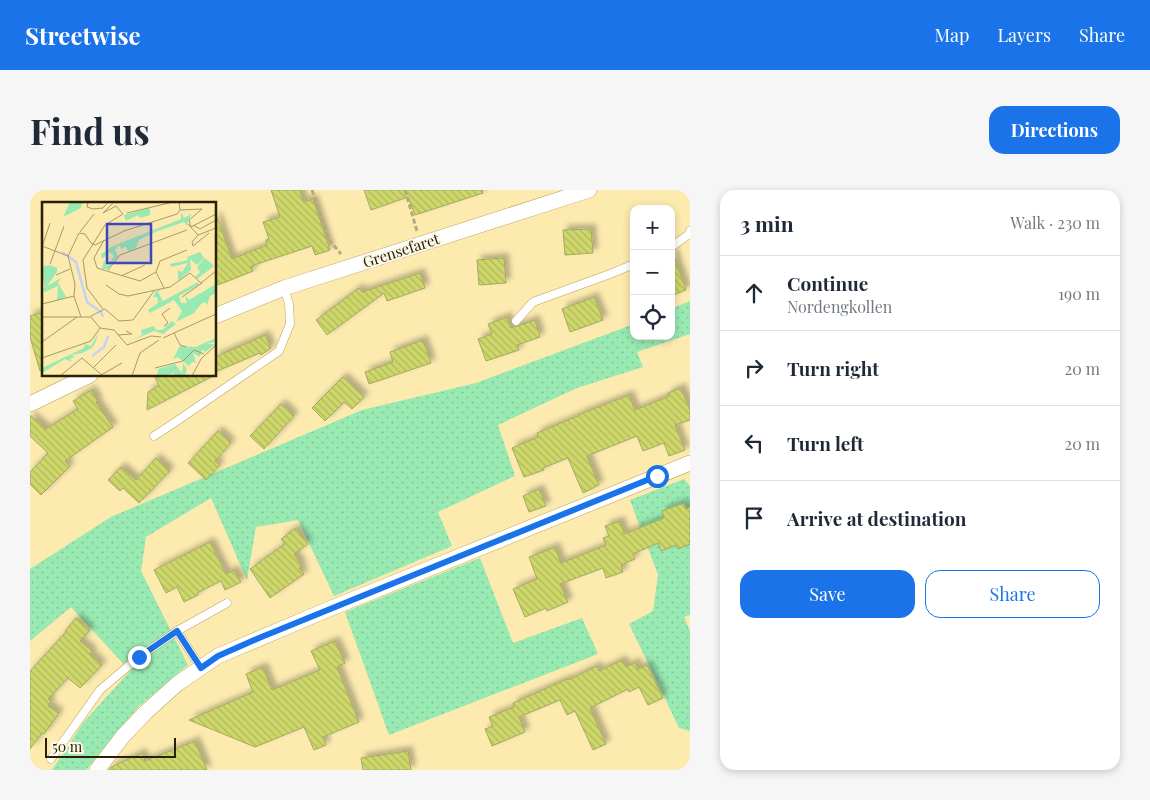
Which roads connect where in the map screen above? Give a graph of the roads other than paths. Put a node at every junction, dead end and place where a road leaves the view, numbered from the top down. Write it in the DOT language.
graph roads {
  1 [pos="589,190"];
  2 [pos="690,230"];
  3 [pos="675,245"];
  4 [pos="630,266"];
  5 [pos="284,288"];
  6 [pos="216,316"];
  7 [pos="516,321"];
  8 [pos="88,376"];
  9 [pos="30,404"];
  10 [pos="154,436"];
  11 [pos="690,463"];
  12 [pos="227,603"];
  13 [pos="177,631"];
  14 [pos="201,668"];
  15 [pos="51,759"];
  16 [pos="97,770"];
  1 -- 5 [label="street, Grensefaret"];
  2 -- 3 [label="lane"];
  4 -- 7 [label="lane"];
  5 -- 6 [label="street, Grensefaret"];
  5 -- 10 [label="lane"];
  8 -- 9 [label="street"];
  11 -- 14 [label="street"];
  12 -- 13 [label="lane"];
  13 -- 14 [label="lane"];
  13 -- 15 [label="lane"];
  14 -- 16 [label="street"];
}
